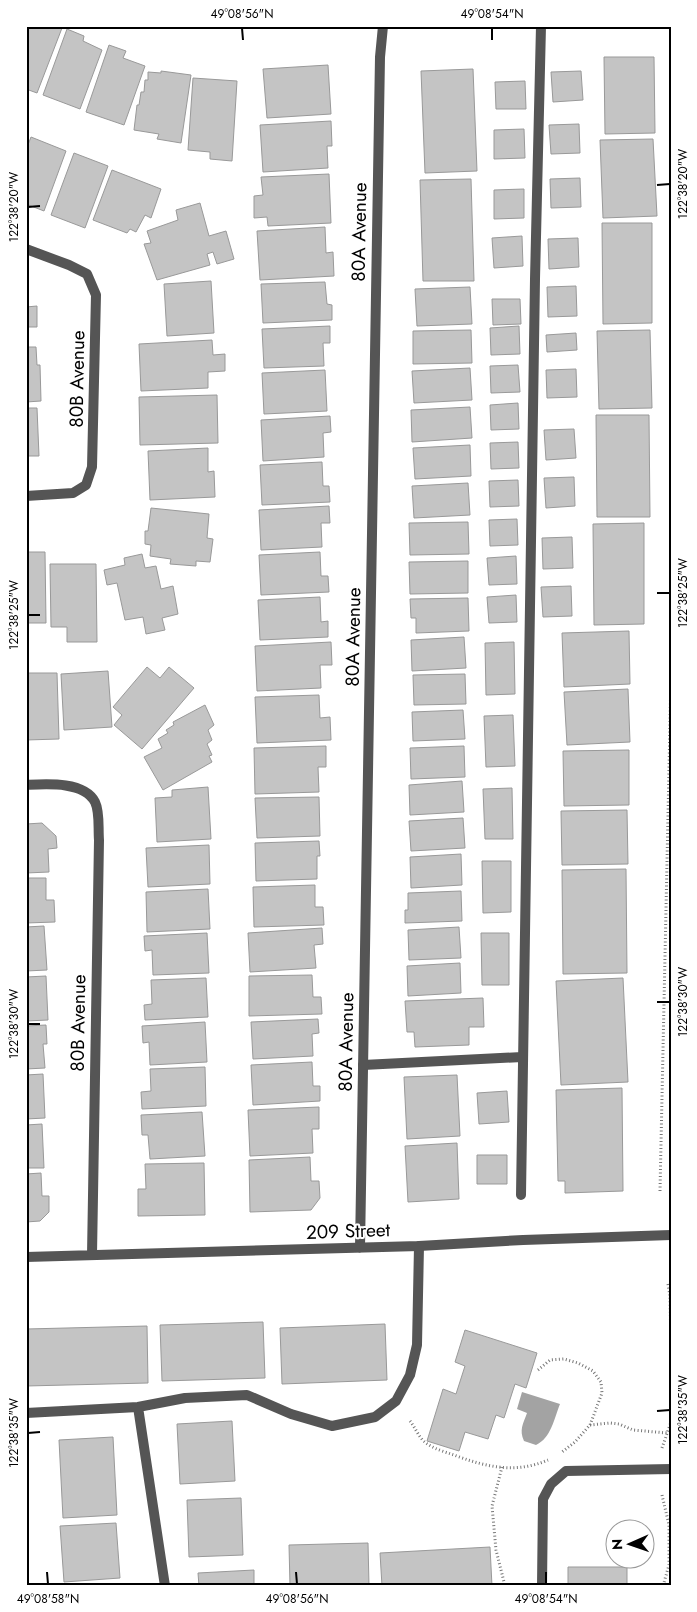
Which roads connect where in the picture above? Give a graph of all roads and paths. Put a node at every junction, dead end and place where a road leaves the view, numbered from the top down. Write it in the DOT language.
graph roads {
  1 [pos="383,26"];
  2 [pos="541,26"];
  3 [pos="26,249"];
  4 [pos="26,496"];
  5 [pos="671,675"];
  6 [pos="26,785"];
  7 [pos="522,1057"];
  8 [pos="363,1065"];
  9 [pos="660,1191"];
  10 [pos="521,1195"];
  11 [pos="671,1235"];
  12 [pos="420,1246"];
  13 [pos="360,1248"];
  14 [pos="92,1255"];
  15 [pos="26,1257"];
  16 [pos="668,1284"];
  17 [pos="671,1349"];
  18 [pos="538,1370"];
  19 [pos="138,1406"];
  20 [pos="26,1412"];
  21 [pos="410,1420"];
  22 [pos="671,1422"];
  23 [pos="590,1426"];
  24 [pos="667,1433"];
  25 [pos="662,1448"];
  26 [pos="502,1467"];
  27 [pos="671,1469"];
  28 [pos="662,1495"];
  29 [pos="164,1586"];
  30 [pos="505,1586"];
  31 [pos="542,1586"];
  32 [pos="663,1586"];
  1 -- 8 [label="street, 80A Avenue"];
  2 -- 7 [label="street"];
  3 -- 4 [label="street, 80B Avenue"];
  5 -- 9 [label="path"];
  6 -- 14 [label="street, 80B Avenue"];
  7 -- 8 [label="street"];
  7 -- 10 [label="street"];
  8 -- 13 [label="street, 80A Avenue"];
  11 -- 12 [label="street, 209 Street"];
  12 -- 13 [label="street, 209 Street"];
  12 -- 19 [label="street"];
  13 -- 14 [label="street, 209 Street"];
  14 -- 15 [label="street, 209 Street"];
  16 -- 17 [label="path"];
  18 -- 23 [label="path"];
  19 -- 20 [label="street"];
  19 -- 29 [label="street"];
  21 -- 26 [label="path"];
  22 -- 24 [label="path"];
  23 -- 24 [label="path"];
  23 -- 26 [label="path"];
  24 -- 25 [label="path"];
  26 -- 30 [label="path"];
  27 -- 31 [label="street"];
  28 -- 32 [label="path"];
}
